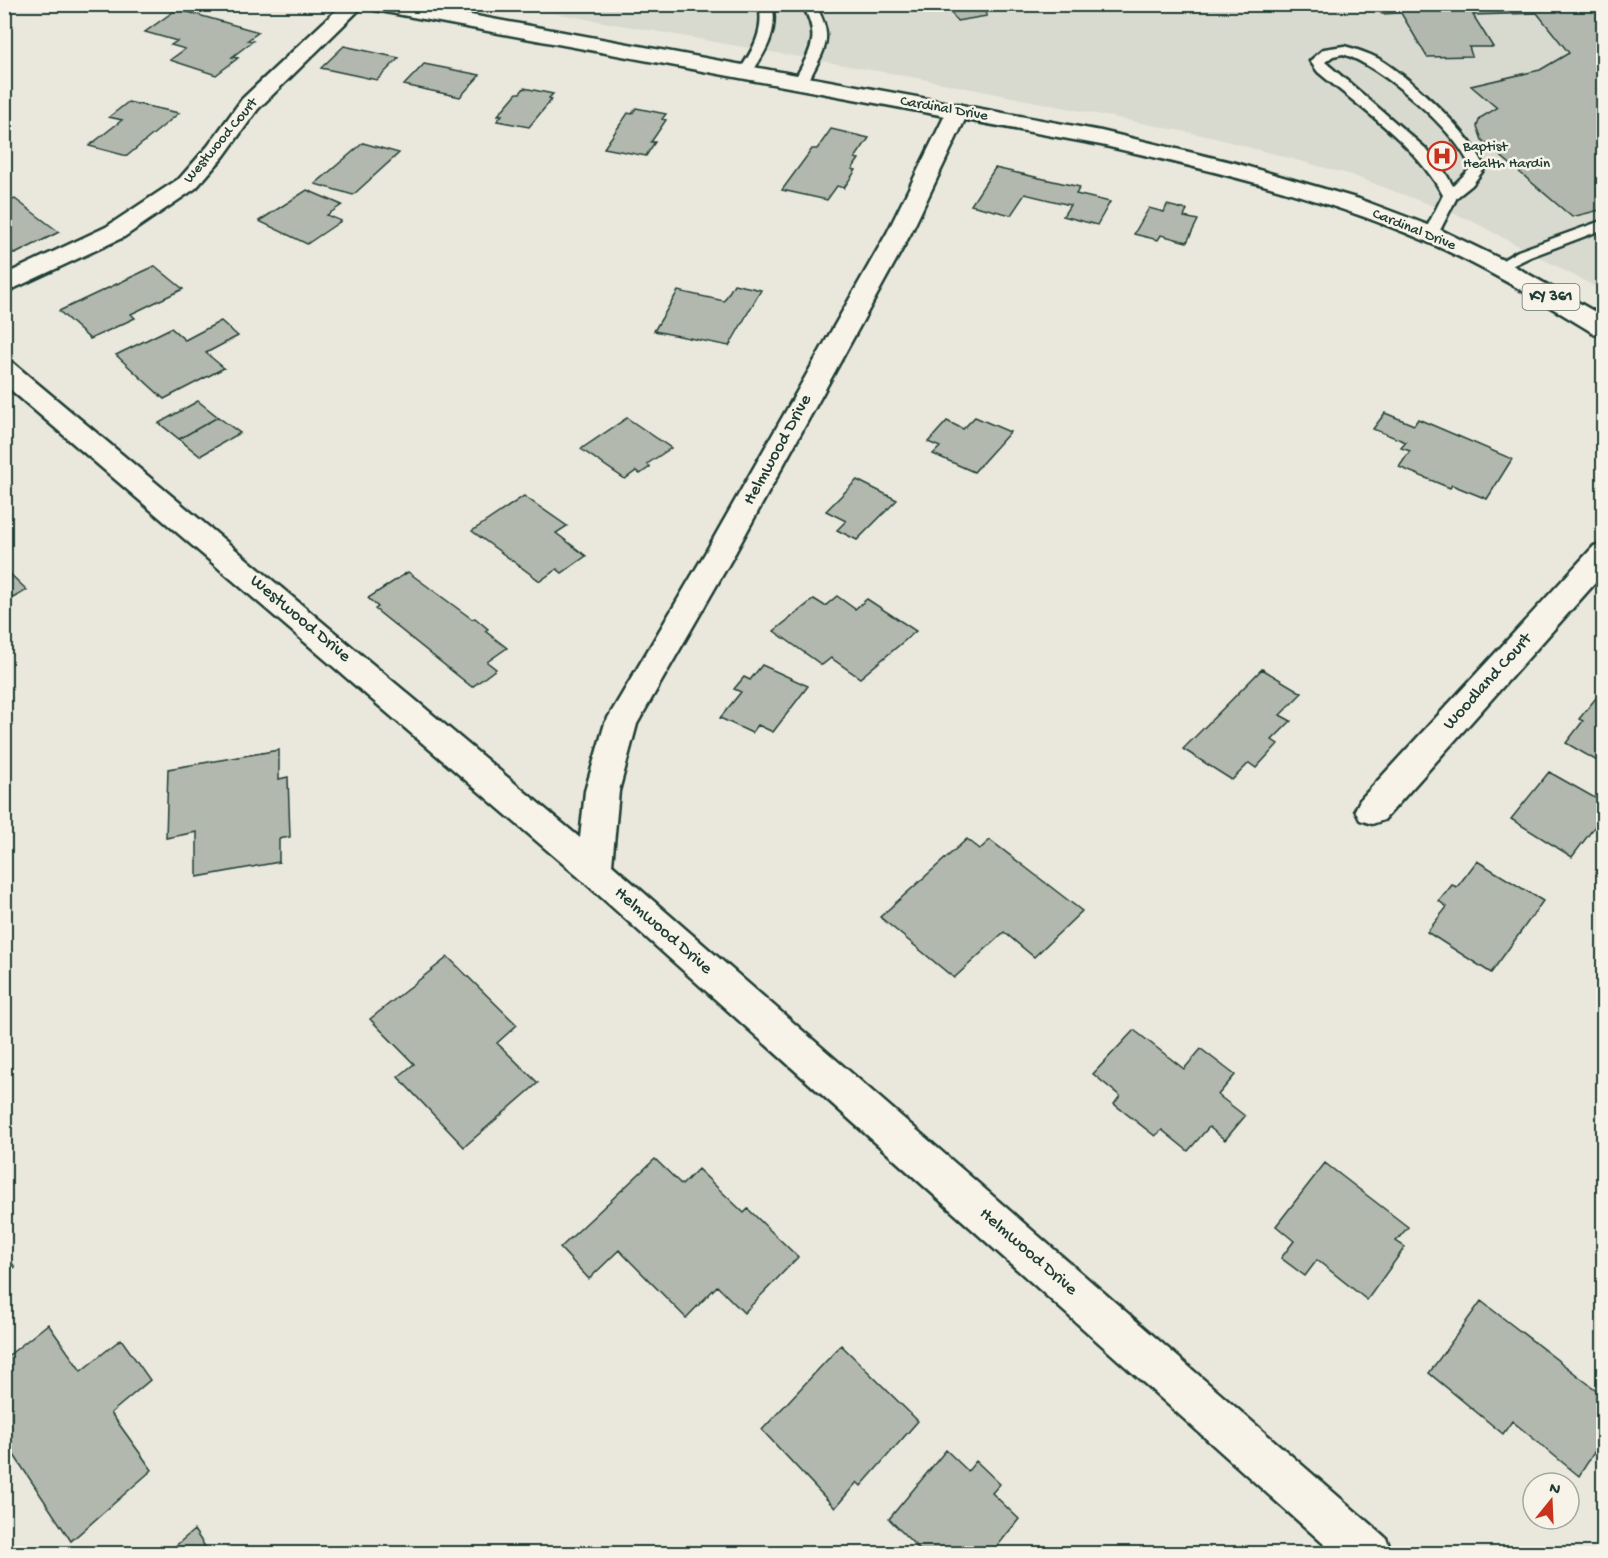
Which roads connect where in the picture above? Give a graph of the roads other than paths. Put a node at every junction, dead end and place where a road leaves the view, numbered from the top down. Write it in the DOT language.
graph roads {
  1 [pos="355,4"];
  2 [pos="375,4"];
  3 [pos="765,4"];
  4 [pos="808,4"];
  5 [pos="744,74"];
  6 [pos="800,83"];
  7 [pos="958,111"];
  8 [pos="1451,195"];
  9 [pos="1604,224"];
  10 [pos="1431,235"];
  11 [pos="1499,267"];
  12 [pos="4,285"];
  13 [pos="1604,328"];
  14 [pos="4,369"];
  15 [pos="1604,553"];
  16 [pos="1372,810"];
  17 [pos="594,870"];
  18 [pos="1370,1554"];
  1 -- 12 [label="street, Westwood Court"];
  2 -- 5 [label="street, Cardinal Drive"];
  3 -- 5 [label="lane"];
  4 -- 6 [label="lane"];
  5 -- 6 [label="street, Cardinal Drive"];
  6 -- 7 [label="street, Cardinal Drive"];
  7 -- 10 [label="street, Cardinal Drive"];
  7 -- 17 [label="street, Helmwood Drive"];
  8 -- 8 [label="lane"];
  8 -- 10 [label="lane"];
  9 -- 11 [label="lane"];
  10 -- 11 [label="street, Cardinal Drive"];
  11 -- 13 [label="street, KY 361"];
  14 -- 17 [label="street, Westwood Drive"];
  15 -- 16 [label="street, Woodland Court"];
  17 -- 18 [label="street, Helmwood Drive"];
}
